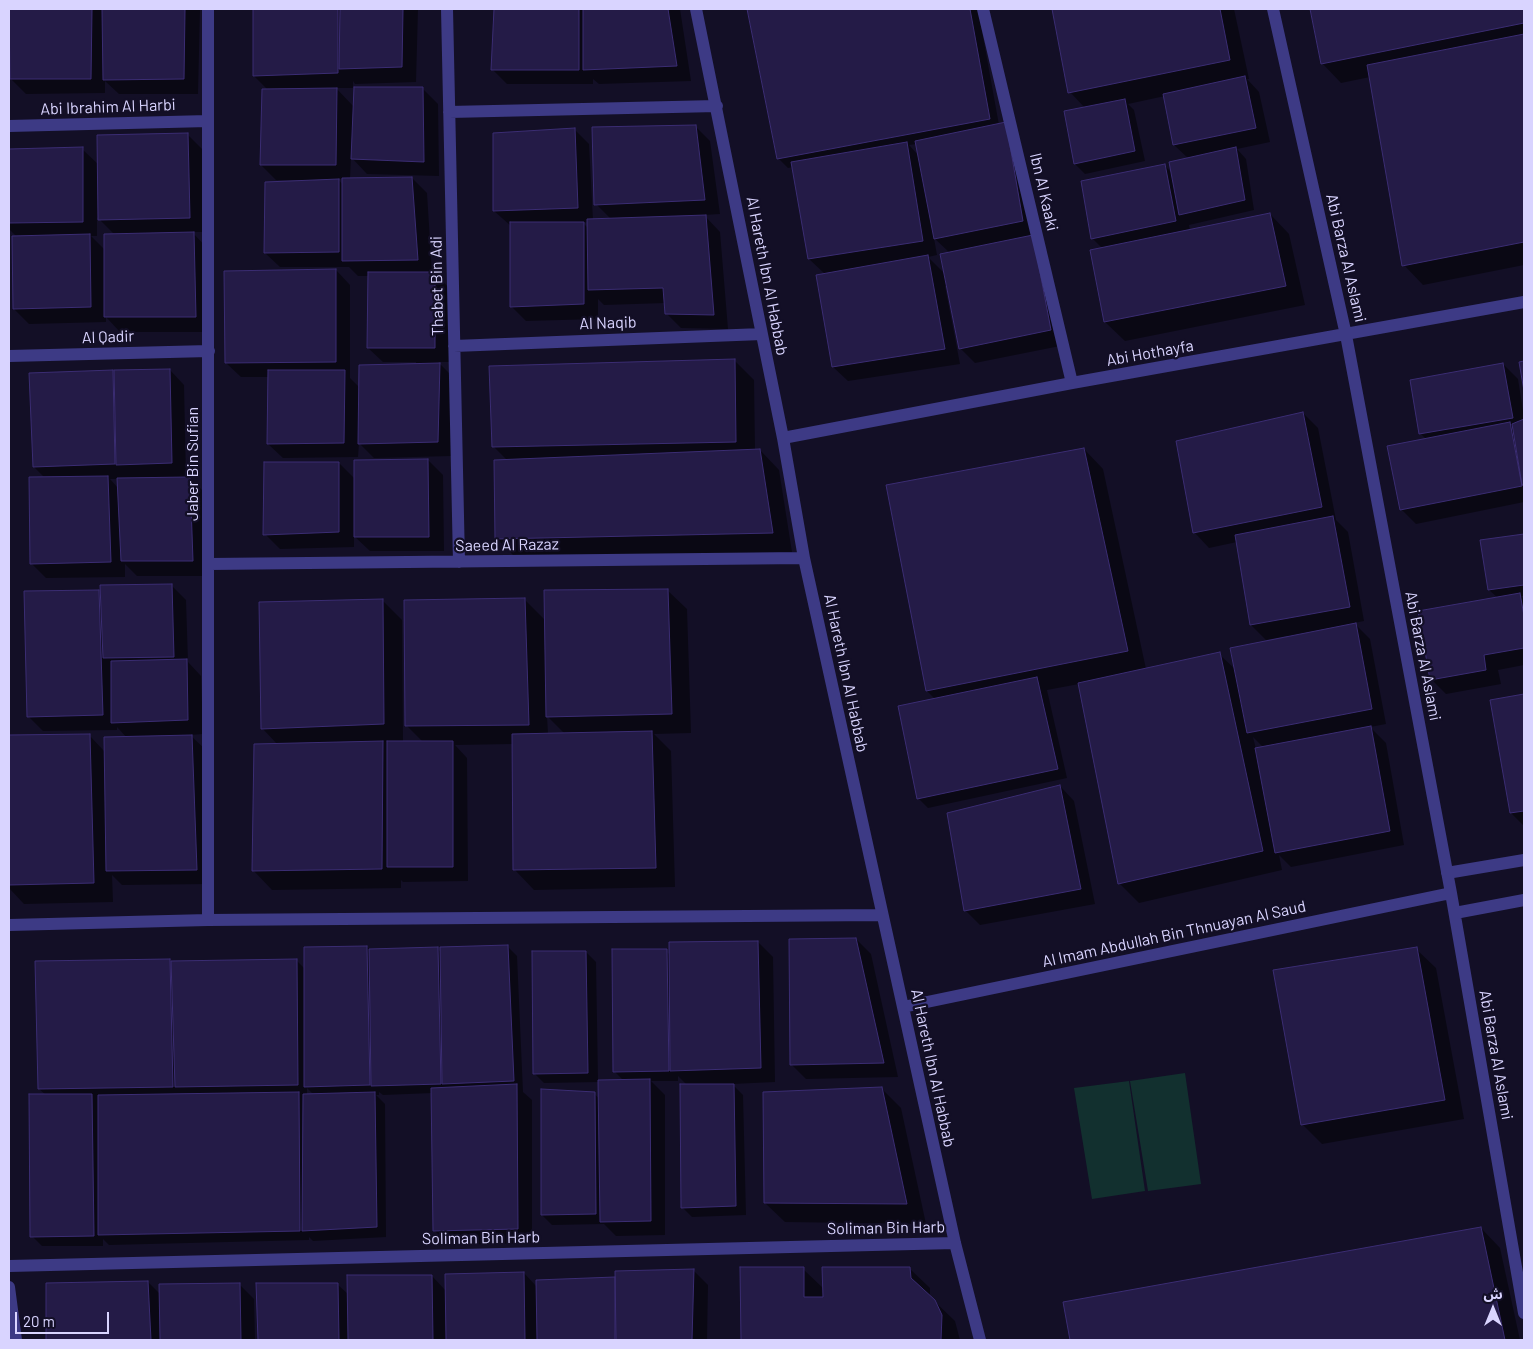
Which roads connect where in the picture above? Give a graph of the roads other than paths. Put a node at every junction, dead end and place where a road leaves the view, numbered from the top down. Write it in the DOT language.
graph roads {
  1 [pos="208,9"];
  2 [pos="447,9"];
  3 [pos="696,9"];
  4 [pos="984,9"];
  5 [pos="1273,9"];
  6 [pos="717,106"];
  7 [pos="449,112"];
  8 [pos="208,121"];
  9 [pos="9,126"];
  10 [pos="1524,302"];
  11 [pos="762,334"];
  12 [pos="1346,335"];
  13 [pos="454,346"];
  14 [pos="209,351"];
  15 [pos="9,356"];
  16 [pos="1072,383"];
  17 [pos="783,438"];
  18 [pos="804,558"];
  19 [pos="459,562"];
  20 [pos="209,564"];
  21 [pos="1524,860"];
  22 [pos="1447,872"];
  23 [pos="1451,893"];
  24 [pos="1524,900"];
  25 [pos="1455,913"];
  26 [pos="882,915"];
  27 [pos="208,920"];
  28 [pos="9,925"];
  29 [pos="903,1007"];
  30 [pos="955,1243"];
  31 [pos="9,1266"];
  32 [pos="9,1287"];
  33 [pos="1524,1313"];
  34 [pos="16,1340"];
  35 [pos="980,1340"];
  1 -- 8 [label="street, Jaber Bin Sufian"];
  2 -- 7 [label="street, Thabet Bin Adi"];
  3 -- 6 [label="street, Al Hareth Ibn Al Habbab"];
  4 -- 16 [label="street, Ibn Al Kaaki"];
  5 -- 12 [label="street, Abi Barza Al Aslami"];
  6 -- 7 [label="street"];
  6 -- 11 [label="street, Al Hareth Ibn Al Habbab"];
  7 -- 13 [label="street, Thabet Bin Adi"];
  8 -- 9 [label="street, Abi Ibrahim Al Harbi"];
  8 -- 14 [label="street, Jaber Bin Sufian"];
  10 -- 12 [label="street, Abi Hothayfa"];
  11 -- 13 [label="street, Al Naqib"];
  11 -- 17 [label="street, Al Hareth Ibn Al Habbab"];
  12 -- 16 [label="street, Abi Hothayfa"];
  12 -- 22 [label="street, Abi Barza Al Aslami"];
  13 -- 19 [label="street, Thabet Bin Adi"];
  14 -- 15 [label="street, Al Qadir"];
  14 -- 20 [label="street, Jaber Bin Sufian"];
  16 -- 17 [label="street, Abi Hothayfa"];
  17 -- 18 [label="street, Al Hareth Ibn Al Habbab"];
  18 -- 19 [label="street, Saeed Al Razaz"];
  18 -- 26 [label="street, Al Hareth Ibn Al Habbab"];
  19 -- 20 [label="street, Saeed Al Razaz"];
  20 -- 27 [label="street, Jaber Bin Sufian"];
  21 -- 22 [label="street"];
  22 -- 23 [label="street, Abi Barza Al Aslami"];
  23 -- 25 [label="street, Abi Barza Al Aslami"];
  23 -- 29 [label="street, Al Imam Abdullah Bin Thnuayan Al Saud"];
  24 -- 25 [label="street"];
  25 -- 33 [label="street, Abi Barza Al Aslami"];
  26 -- 27 [label="street"];
  26 -- 29 [label="street, Al Hareth Ibn Al Habbab"];
  27 -- 28 [label="street"];
  29 -- 30 [label="street, Al Hareth Ibn Al Habbab"];
  30 -- 31 [label="street, Soliman Bin Harb"];
  30 -- 35 [label="street, Al Hareth Ibn Al Habbab"];
  32 -- 34 [label="street"];
}
